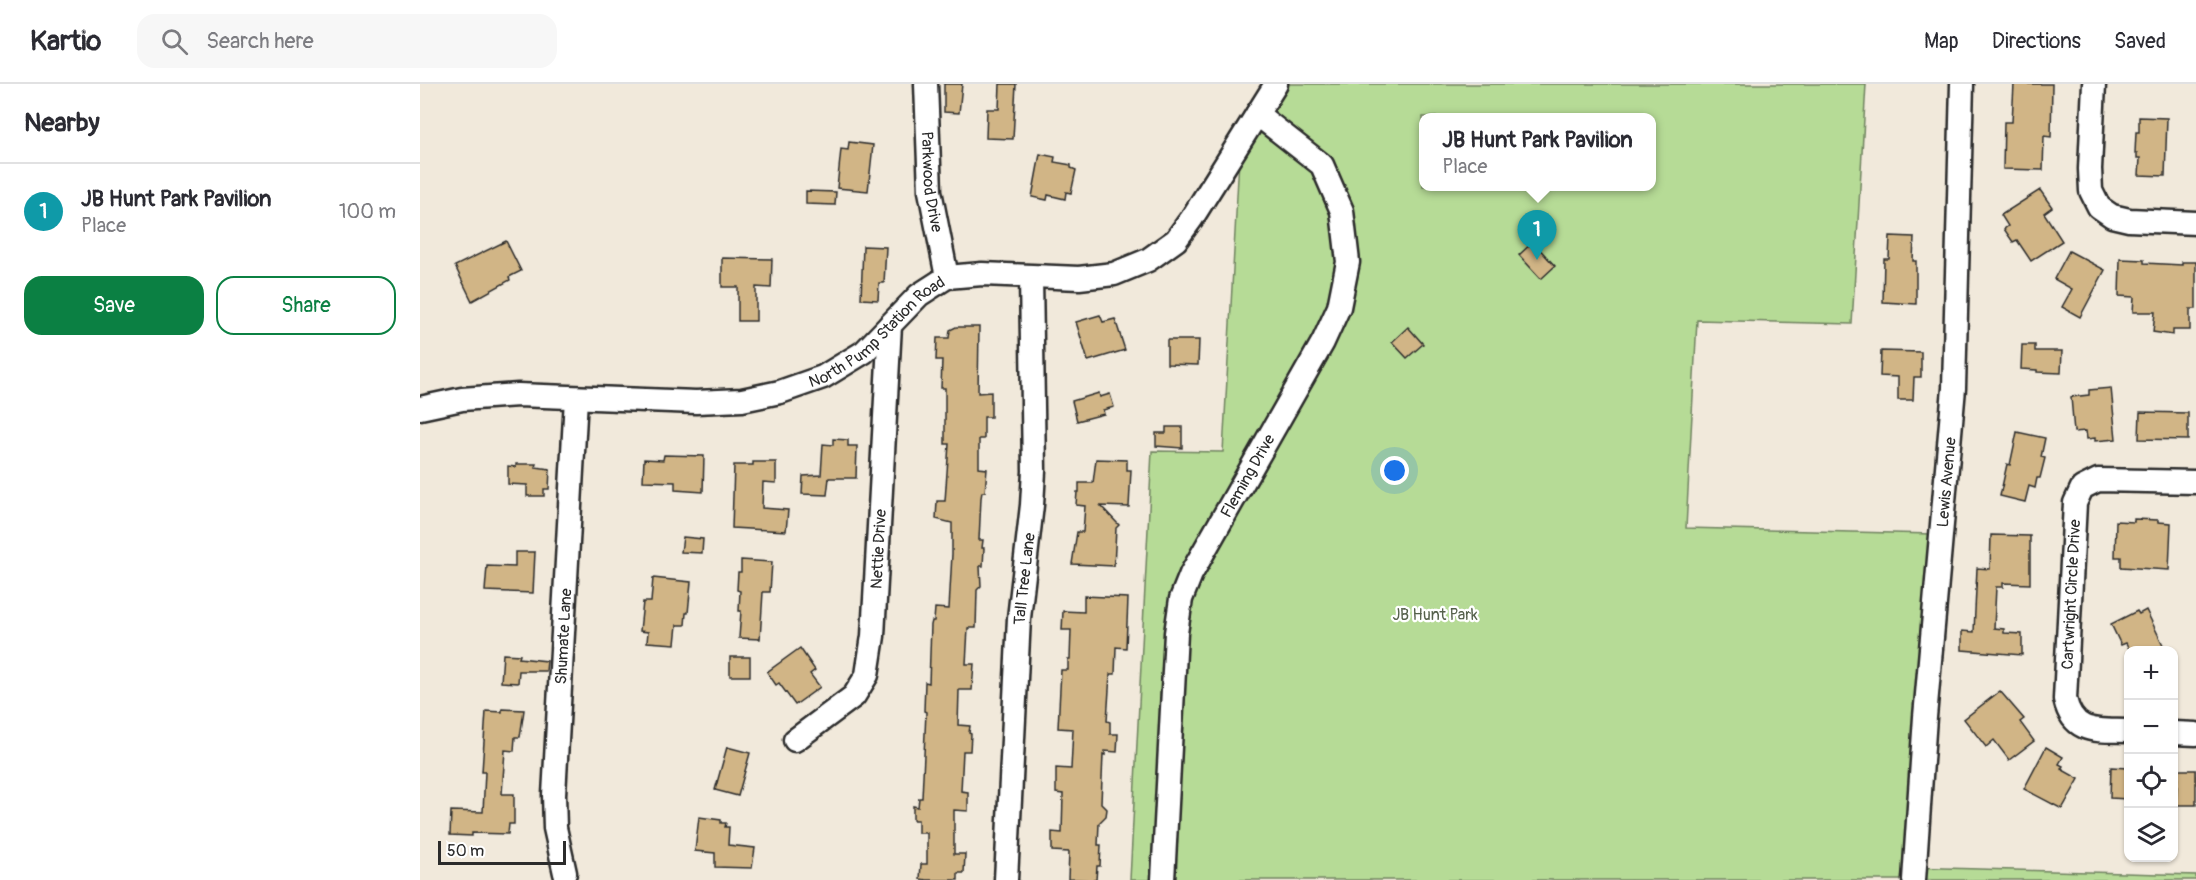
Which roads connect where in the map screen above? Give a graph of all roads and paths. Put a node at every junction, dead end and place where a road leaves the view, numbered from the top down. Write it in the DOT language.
graph roads {
  1 [pos="926,84"];
  2 [pos="1276,84"];
  3 [pos="1962,84"];
  4 [pos="2094,84"];
  5 [pos="1257,114"];
  6 [pos="2196,224"];
  7 [pos="947,277"];
  8 [pos="1031,277"];
  9 [pos="890,325"];
  10 [pos="576,398"];
  11 [pos="420,408"];
  12 [pos="2196,483"];
  13 [pos="2124,731"];
  14 [pos="2178,733"];
  15 [pos="2196,734"];
  16 [pos="795,740"];
  17 [pos="565,873"];
  18 [pos="1006,880"];
  19 [pos="1163,880"];
  20 [pos="1914,880"];
  1 -- 7 [label="street, Parkwood Drive"];
  2 -- 5 [label="street, North Pump Station Road"];
  3 -- 20 [label="street, Lewis Avenue"];
  4 -- 6 [label="street"];
  5 -- 8 [label="street, North Pump Station Road"];
  5 -- 19 [label="street, Fleming Drive"];
  7 -- 8 [label="street, North Pump Station Road"];
  7 -- 9 [label="street, North Pump Station Road"];
  8 -- 18 [label="street, Tall Tree Lane"];
  9 -- 10 [label="street, North Pump Station Road"];
  9 -- 16 [label="street, Nettie Drive"];
  10 -- 11 [label="street, North Pump Station Road"];
  10 -- 17 [label="street, Shumate Lane"];
  12 -- 13 [label="street, Cartwright Circle Drive"];
  14 -- 15 [label="street"];
}
